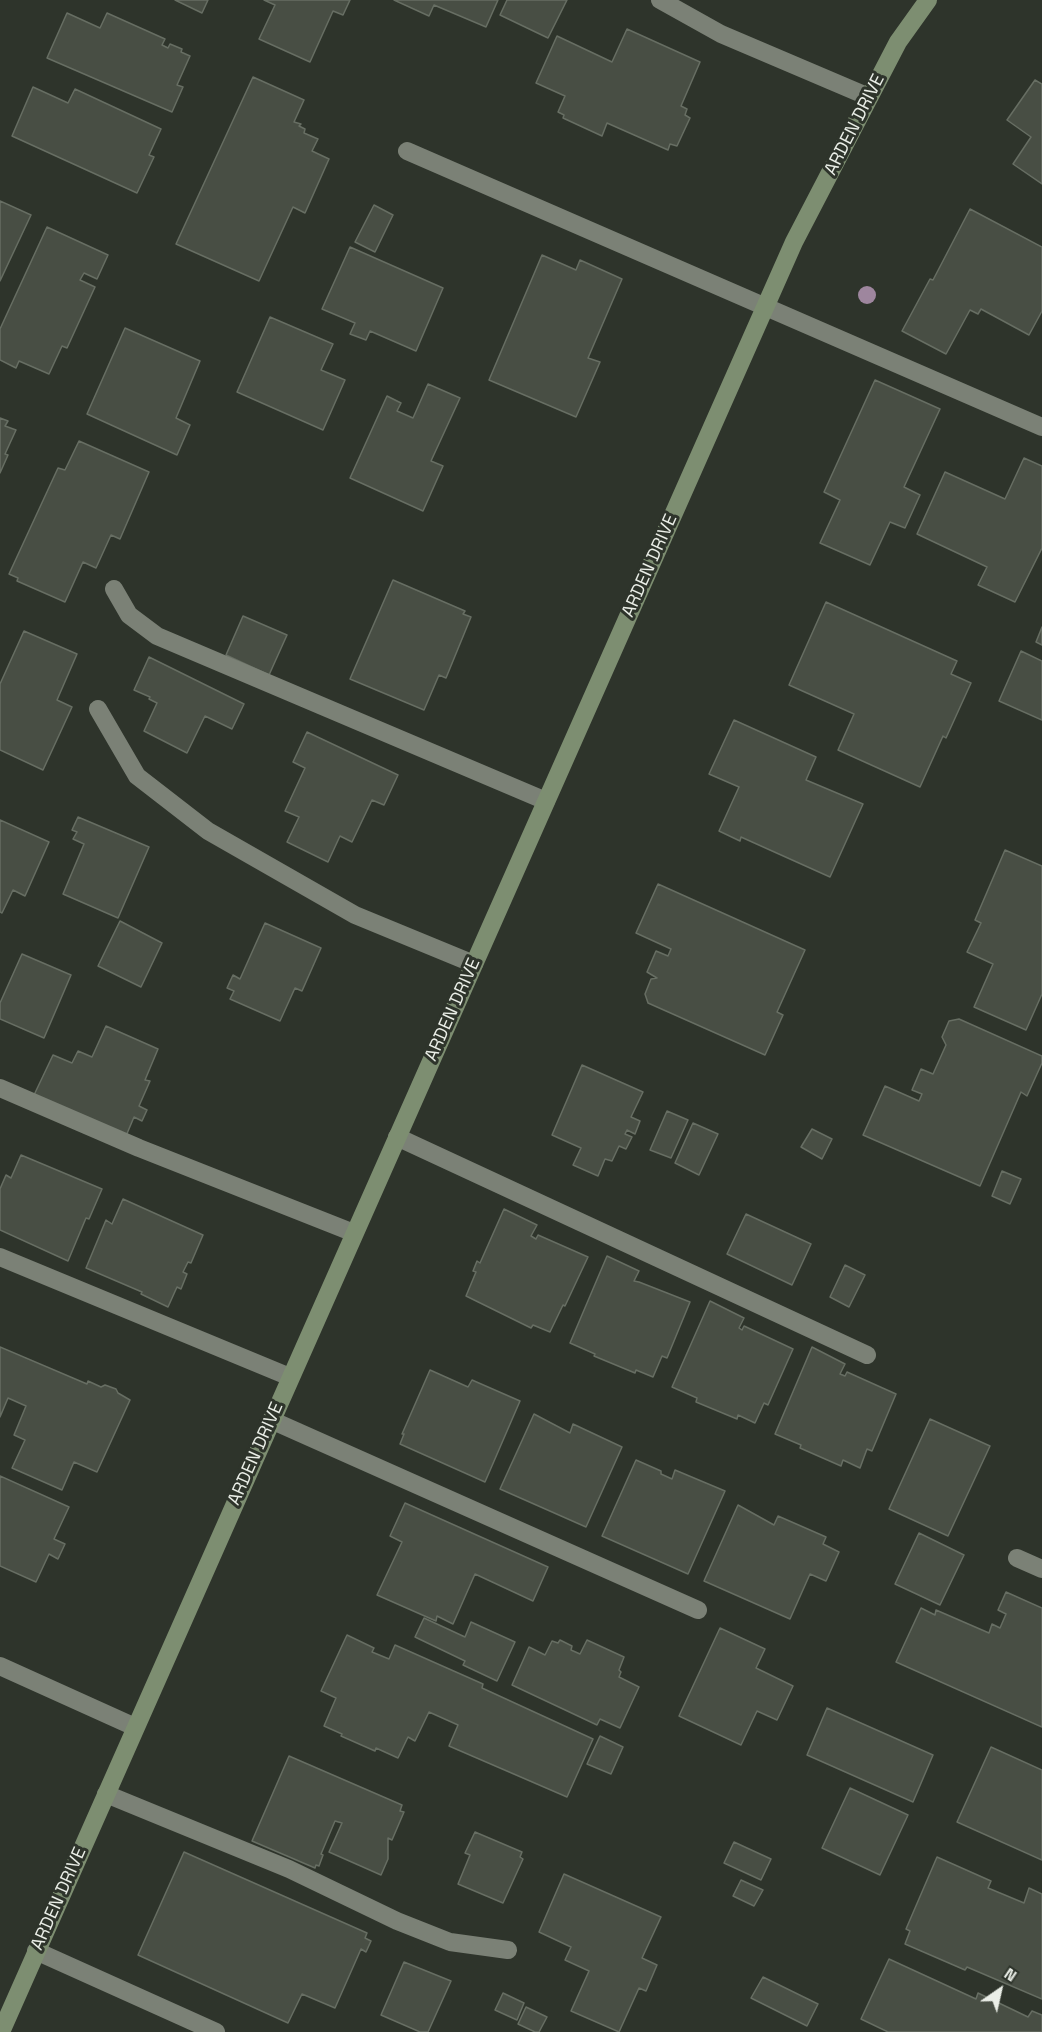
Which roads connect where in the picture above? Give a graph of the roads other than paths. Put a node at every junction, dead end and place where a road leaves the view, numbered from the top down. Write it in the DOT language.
graph roads {
  1 [pos="660,0"];
  2 [pos="928,0"];
  3 [pos="869,98"];
  4 [pos="407,151"];
  5 [pos="765,307"];
  6 [pos="1042,427"];
  7 [pos="114,589"];
  8 [pos="98,709"];
  9 [pos="546,801"];
  10 [pos="474,964"];
  11 [pos="0,1088"];
  12 [pos="397,1137"];
  13 [pos="354,1233"];
  14 [pos="0,1257"];
  15 [pos="867,1355"];
  16 [pos="290,1377"];
  17 [pos="271,1420"];
  18 [pos="1017,1558"];
  19 [pos="1042,1569"];
  20 [pos="698,1610"];
  21 [pos="0,1666"];
  22 [pos="135,1727"];
  23 [pos="106,1794"];
  24 [pos="508,1950"];
  25 [pos="36,1951"];
  26 [pos="1,2032"];
  27 [pos="216,2032"];
  1 -- 3 [label="lane"];
  2 -- 3 [label="street, ARDEN DRIVE"];
  3 -- 5 [label="street, ARDEN DRIVE"];
  4 -- 5 [label="lane"];
  5 -- 6 [label="lane"];
  5 -- 9 [label="street, ARDEN DRIVE"];
  7 -- 9 [label="lane"];
  8 -- 10 [label="lane"];
  9 -- 10 [label="street, ARDEN DRIVE"];
  10 -- 12 [label="street, ARDEN DRIVE"];
  11 -- 13 [label="lane"];
  12 -- 13 [label="street, ARDEN DRIVE"];
  12 -- 15 [label="lane"];
  13 -- 16 [label="street, ARDEN DRIVE"];
  14 -- 16 [label="lane"];
  16 -- 17 [label="street, ARDEN DRIVE"];
  17 -- 20 [label="lane"];
  17 -- 22 [label="street, ARDEN DRIVE"];
  18 -- 19 [label="lane"];
  21 -- 22 [label="lane"];
  22 -- 23 [label="street, ARDEN DRIVE"];
  23 -- 24 [label="lane"];
  23 -- 25 [label="street, ARDEN DRIVE"];
  25 -- 26 [label="street, ARDEN DRIVE"];
  25 -- 27 [label="lane"];
}
